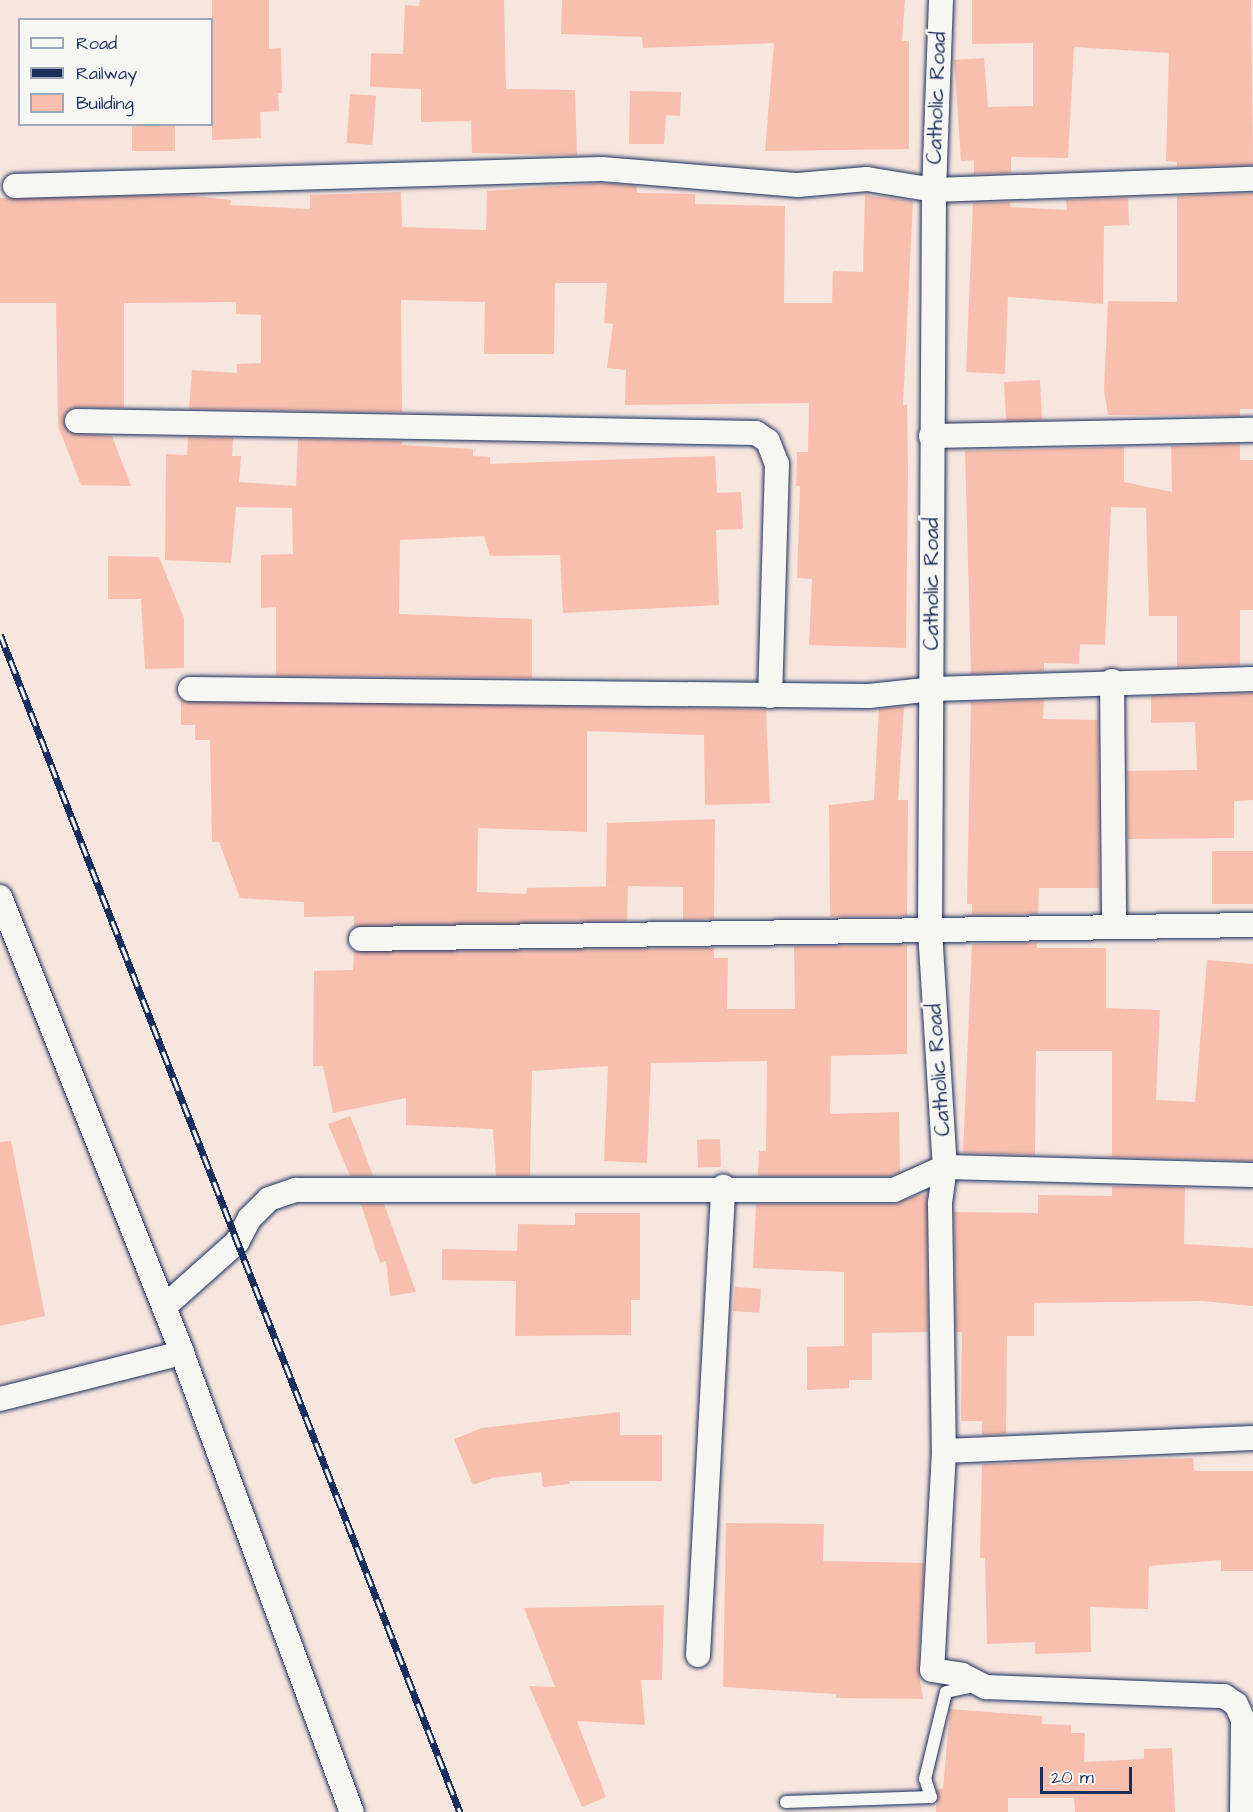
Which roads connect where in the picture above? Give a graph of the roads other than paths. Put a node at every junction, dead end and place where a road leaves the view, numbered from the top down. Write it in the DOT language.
graph roads {
  1 [pos="941,0"];
  2 [pos="1253,179"];
  3 [pos="15,186"];
  4 [pos="934,190"];
  5 [pos="77,421"];
  6 [pos="1253,430"];
  7 [pos="931,436"];
  8 [pos="1253,679"];
  9 [pos="1112,681"];
  10 [pos="190,689"];
  11 [pos="933,689"];
  12 [pos="770,696"];
  13 [pos="0,897"];
  14 [pos="1253,925"];
  15 [pos="1114,927"];
  16 [pos="930,932"];
  17 [pos="361,939"];
  18 [pos="945,1167"];
  19 [pos="1253,1175"];
  20 [pos="723,1187"];
  21 [pos="164,1307"];
  22 [pos="182,1353"];
  23 [pos="0,1399"];
  24 [pos="1253,1438"];
  25 [pos="944,1451"];
  26 [pos="698,1655"];
  27 [pos="979,1685"];
  28 [pos="786,1802"];
  29 [pos="352,1812"];
  30 [pos="1242,1812"];
  1 -- 4 [label="street, Catholic Road"];
  2 -- 4 [label="street"];
  3 -- 4 [label="street"];
  4 -- 7 [label="street, Catholic Road"];
  5 -- 12 [label="street"];
  6 -- 7 [label="street"];
  7 -- 11 [label="street, Catholic Road"];
  8 -- 9 [label="street"];
  9 -- 11 [label="street"];
  9 -- 15 [label="street"];
  10 -- 12 [label="street"];
  11 -- 12 [label="street"];
  11 -- 16 [label="street, Catholic Road"];
  13 -- 21 [label="street"];
  14 -- 15 [label="street"];
  15 -- 16 [label="street"];
  16 -- 17 [label="street"];
  16 -- 18 [label="street, Catholic Road"];
  18 -- 19 [label="street"];
  18 -- 20 [label="street"];
  18 -- 25 [label="street, Catholic Road"];
  20 -- 21 [label="street"];
  20 -- 26 [label="street"];
  21 -- 22 [label="street"];
  22 -- 23 [label="street"];
  22 -- 29 [label="street"];
  24 -- 25 [label="street"];
  25 -- 27 [label="street, Catholic Road"];
  27 -- 28 [label="lane"];
  27 -- 30 [label="street"];
}
